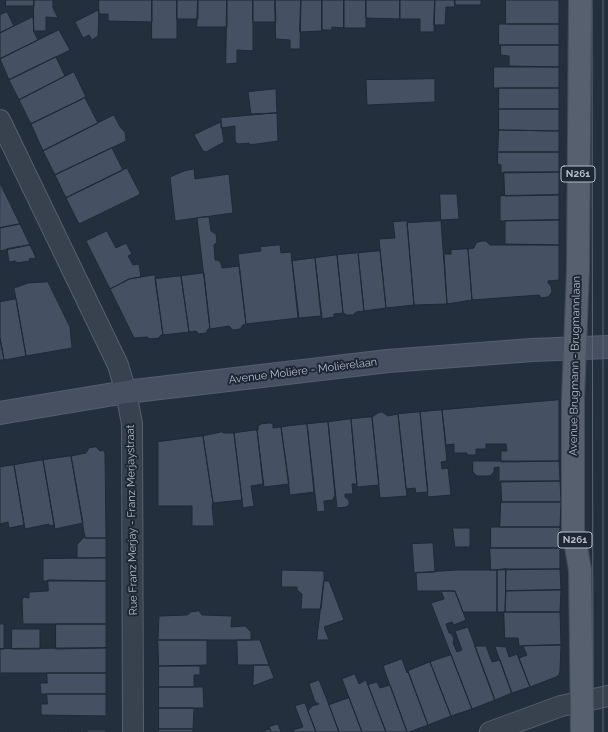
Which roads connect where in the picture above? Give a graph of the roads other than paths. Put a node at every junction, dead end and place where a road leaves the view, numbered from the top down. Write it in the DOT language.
graph roads {
  1 [pos="580,0"];
  2 [pos="0,120"];
  3 [pos="608,347"];
  4 [pos="575,348"];
  5 [pos="126,392"];
  6 [pos="0,413"];
  7 [pos="608,696"];
  8 [pos="582,703"];
  9 [pos="133,732"];
  10 [pos="490,732"];
  11 [pos="582,732"];
  1 -- 4 [label="main road, Avenue Brugmann - Brugmannlaan / N261"];
  2 -- 5 [label="street, Rue Franz Merjay - Franz Merjaystraat"];
  3 -- 4 [label="street, Avenue Molière - Molièrelaan"];
  4 -- 5 [label="street, Avenue Molière - Molièrelaan"];
  4 -- 8 [label="main road, Avenue Brugmann - Brugmannlaan / N261"];
  5 -- 6 [label="street, Avenue Molière - Molièrelaan"];
  5 -- 9 [label="street, Rue Franz Merjay - Franz Merjaystraat"];
  7 -- 8 [label="street"];
  8 -- 10 [label="street"];
  8 -- 11 [label="main road, Avenue Brugmann - Brugmannlaan / N261"];
}
